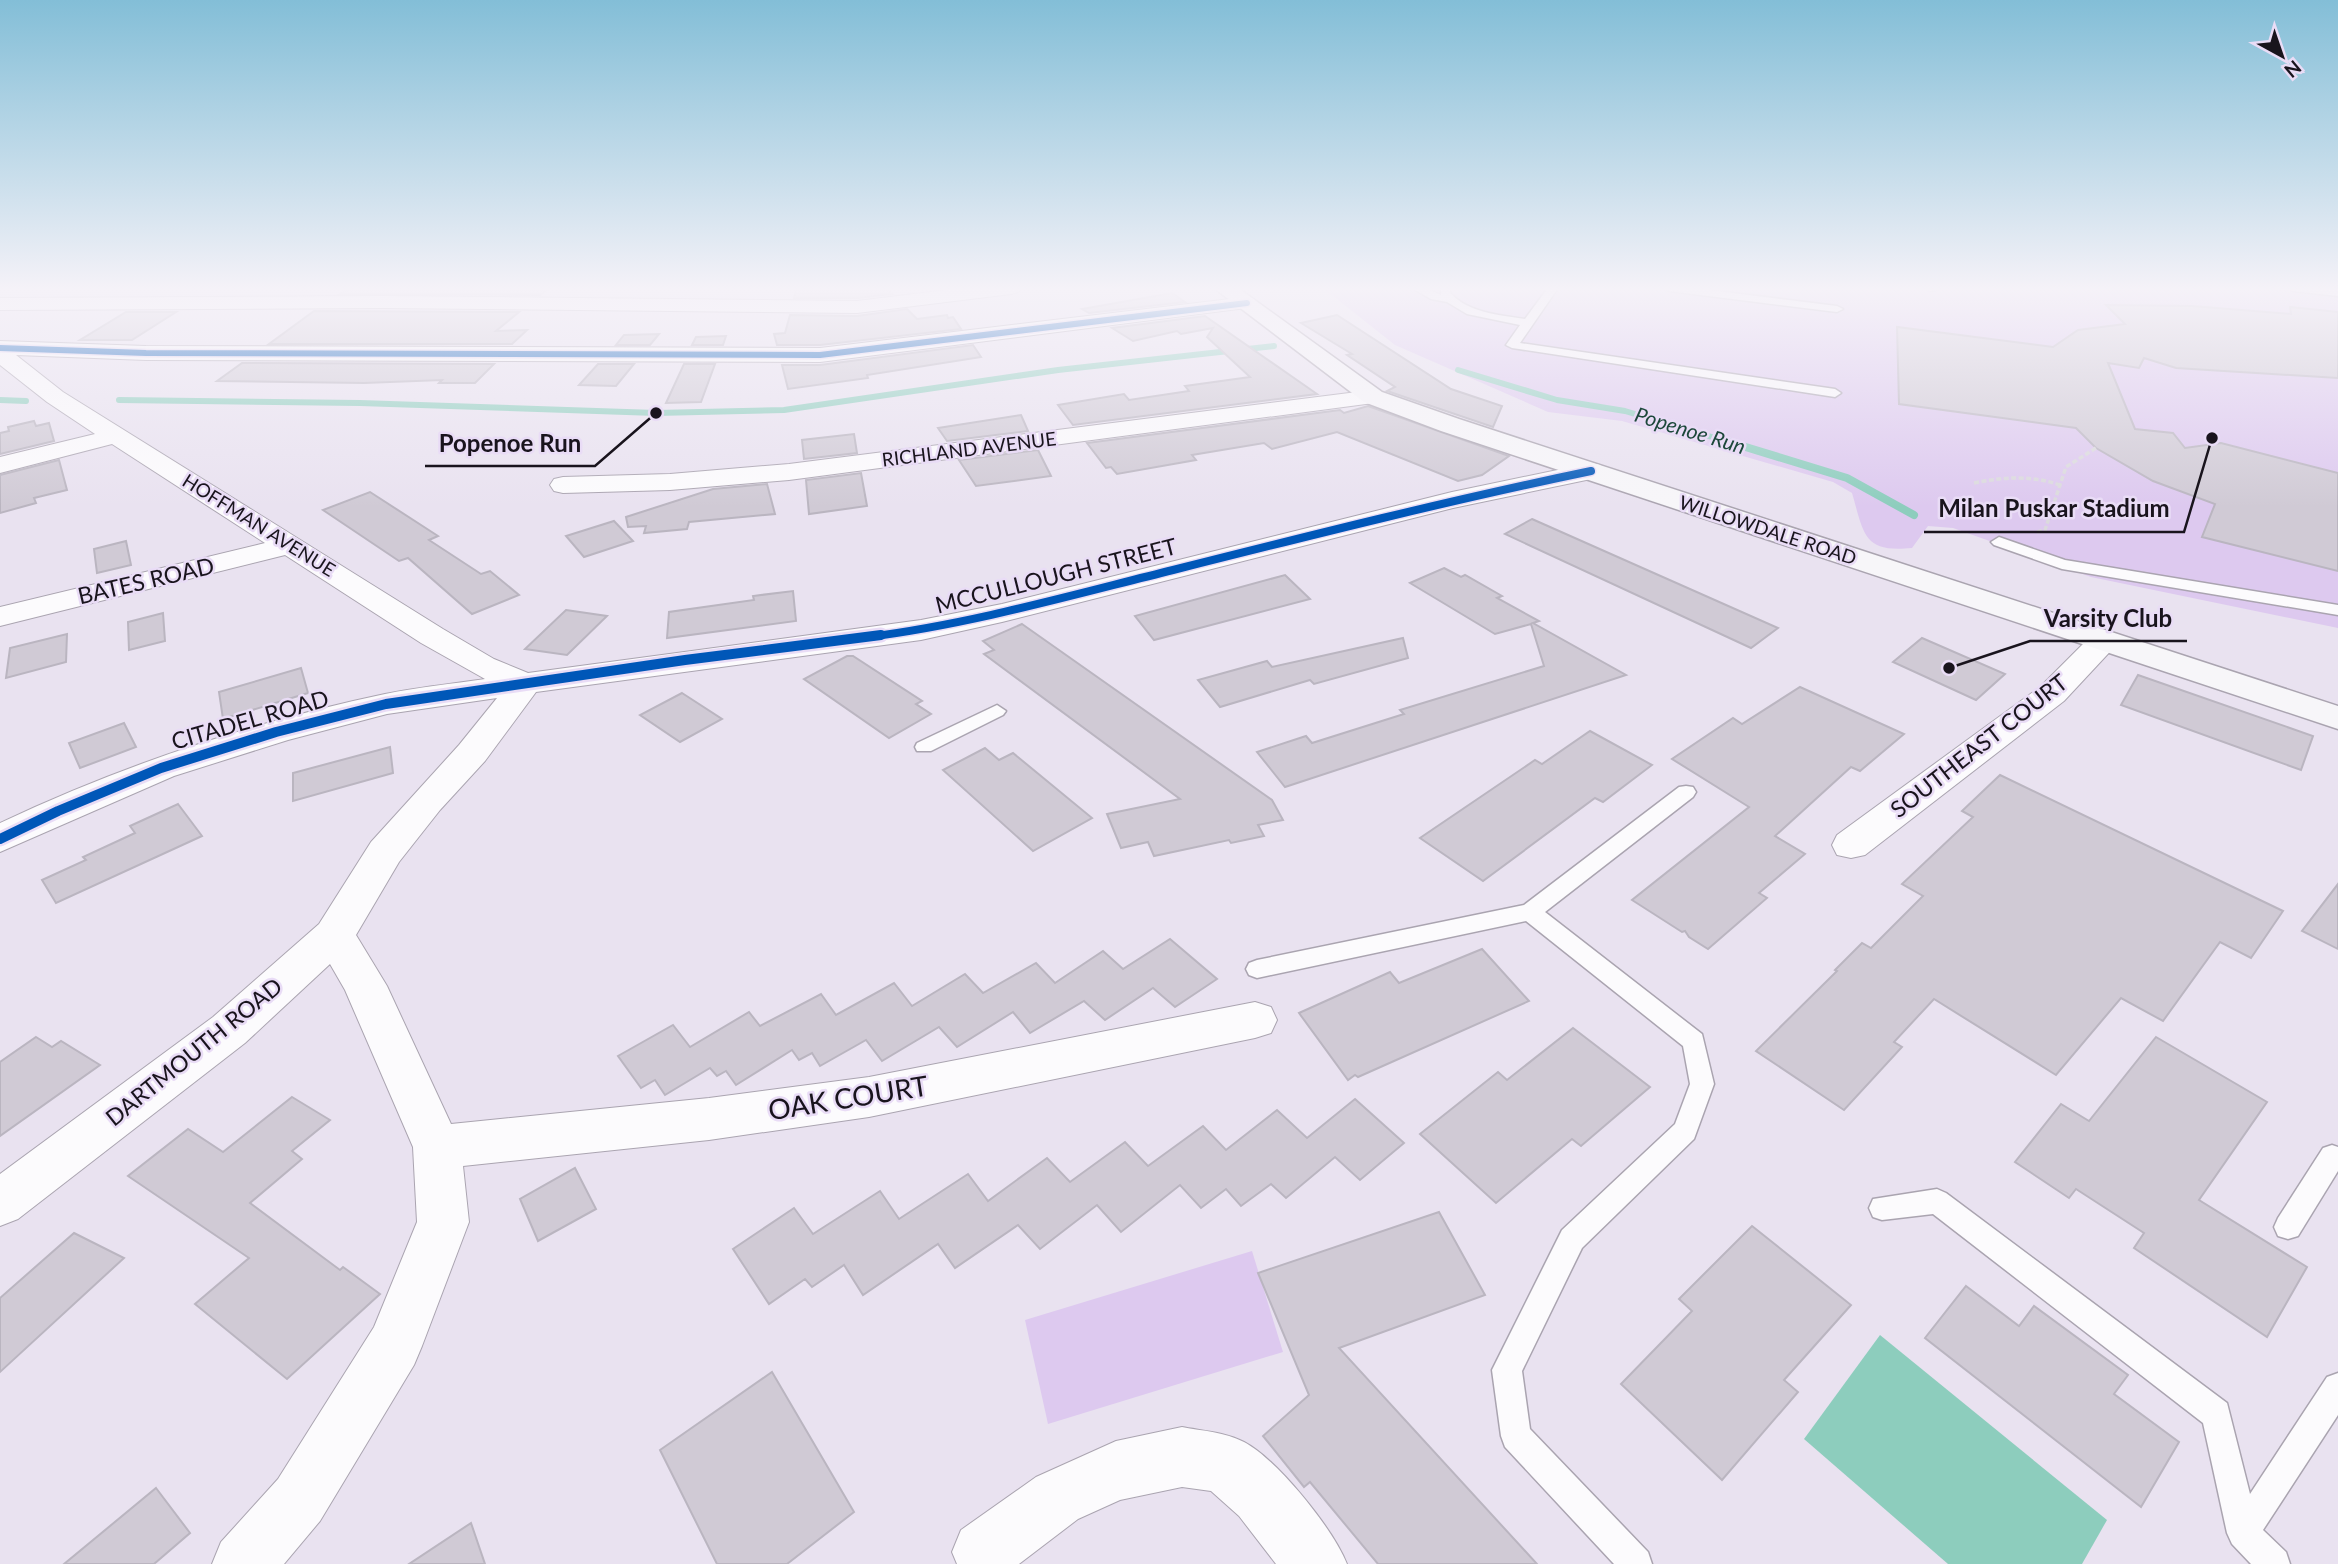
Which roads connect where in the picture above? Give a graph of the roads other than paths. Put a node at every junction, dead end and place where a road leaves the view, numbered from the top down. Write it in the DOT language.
graph roads {
  1 [pos="9,361"];
  2 [pos="1324,361"];
  3 [pos="1620,361"];
  4 [pos="1835,393"];
  5 [pos="1373,397"];
  6 [pos="116,436"];
  7 [pos="0,465"];
  8 [pos="1591,471"];
  9 [pos="563,485"];
  10 [pos="1999,542"];
  11 [pos="292,545"];
  12 [pos="2338,610"];
  13 [pos="0,617"];
  14 [pos="2103,642"];
  15 [pos="525,684"];
  16 [pos="997,711"];
  17 [pos="2338,718"];
  18 [pos="924,747"];
  19 [pos="1686,792"];
  20 [pos="0,839"];
  21 [pos="1851,845"];
  22 [pos="1530,912"];
  23 [pos="334,935"];
  24 [pos="1257,969"];
  25 [pos="1255,1020"];
  26 [pos="437,1147"];
  27 [pos="2338,1160"];
  28 [pos="0,1203"];
  29 [pos="1882,1208"];
  30 [pos="2288,1227"];
  31 [pos="2338,1388"];
  32 [pos="2243,1533"];
  33 [pos="983,1552"];
  34 [pos="243,1564"];
  35 [pos="1315,1564"];
  36 [pos="1636,1564"];
  37 [pos="2274,1564"];
  1 -- 6 [label="street, HOFFMAN AVENUE"];
  2 -- 5 [label="street, WILLOWDALE ROAD"];
  3 -- 4 [label="lane"];
  5 -- 8 [label="street, WILLOWDALE ROAD"];
  5 -- 9 [label="street, RICHLAND AVENUE"];
  6 -- 7 [label="street"];
  6 -- 11 [label="street, HOFFMAN AVENUE"];
  8 -- 14 [label="street, WILLOWDALE ROAD"];
  8 -- 15 [label="street, MCCULLOUGH STREET"];
  10 -- 12 [label="lane"];
  11 -- 13 [label="street, BATES ROAD"];
  11 -- 15 [label="street, HOFFMAN AVENUE"];
  14 -- 17 [label="street, WILLOWDALE ROAD"];
  14 -- 21 [label="street, SOUTHEAST COURT"];
  15 -- 20 [label="street, CITADEL ROAD"];
  15 -- 23 [label="street, DARTMOUTH ROAD"];
  16 -- 18 [label="lane"];
  19 -- 22 [label="lane"];
  22 -- 24 [label="lane"];
  22 -- 36 [label="lane"];
  23 -- 26 [label="street"];
  23 -- 28 [label="street, DARTMOUTH ROAD"];
  25 -- 26 [label="street, OAK COURT"];
  26 -- 34 [label="street"];
  27 -- 30 [label="lane"];
  29 -- 32 [label="lane"];
  31 -- 32 [label="lane"];
  32 -- 37 [label="lane"];
  33 -- 35 [label="street"];
}
